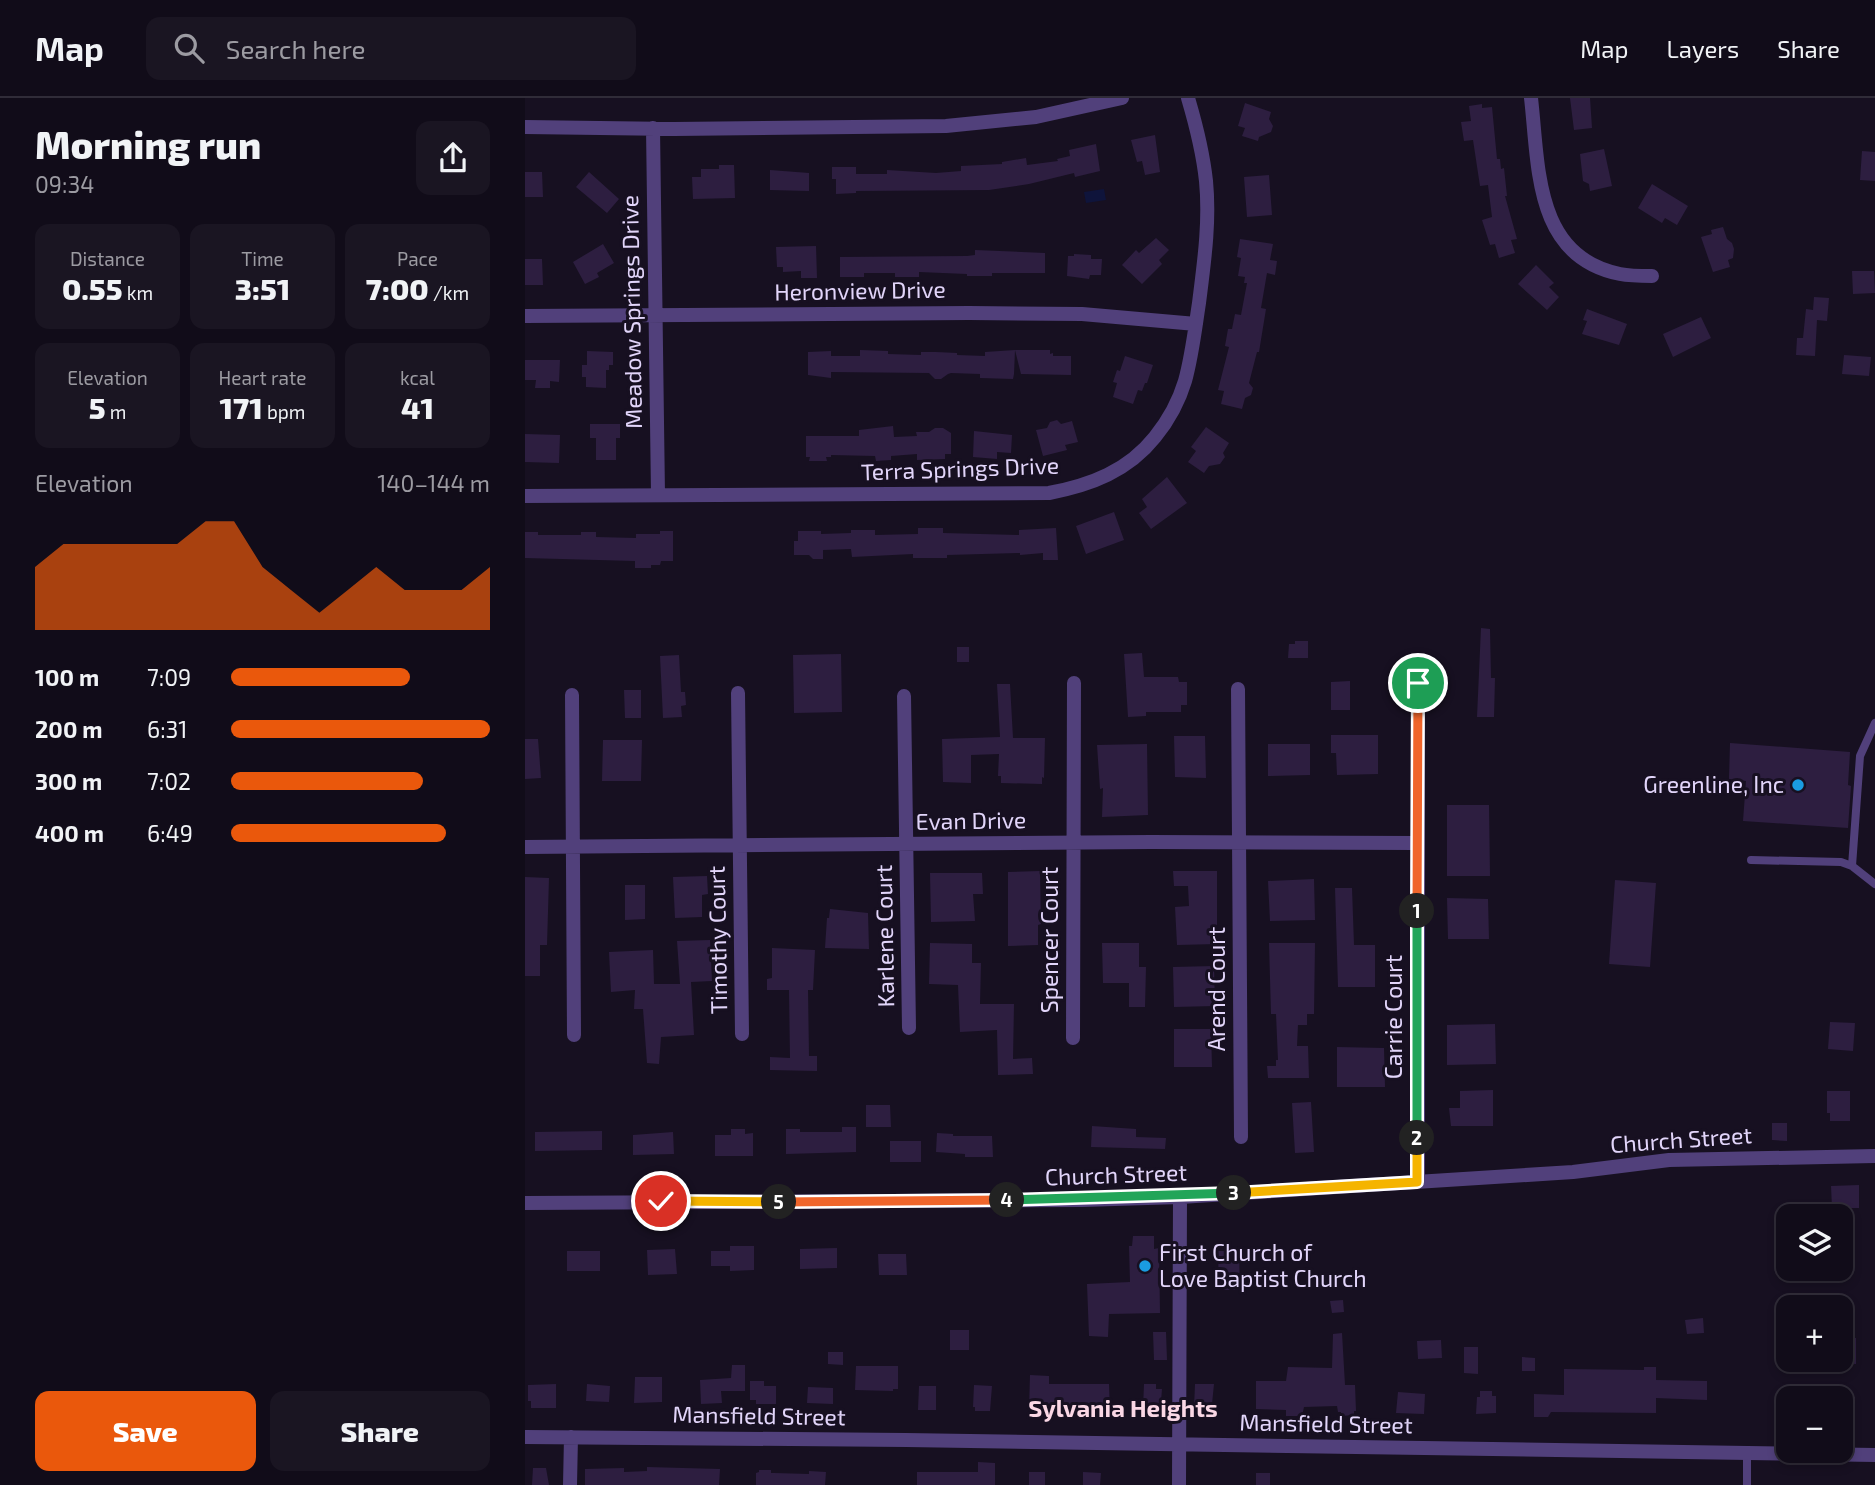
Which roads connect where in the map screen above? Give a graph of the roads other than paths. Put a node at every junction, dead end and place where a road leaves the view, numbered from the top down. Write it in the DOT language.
graph roads {
  1 [pos="1122,98"];
  2 [pos="1188,98"];
  3 [pos="1531,98"];
  4 [pos="525,127"];
  5 [pos="653,128"];
  6 [pos="1652,276"];
  7 [pos="525,316"];
  8 [pos="655,316"];
  9 [pos="1196,324"];
  10 [pos="658,495"];
  11 [pos="525,496"];
  12 [pos="1074,683"];
  13 [pos="1418,683"];
  14 [pos="1238,689"];
  15 [pos="737,693"];
  16 [pos="572,695"];
  17 [pos="904,696"];
  18 [pos="1875,723"];
  19 [pos="1074,842"];
  20 [pos="1239,842"];
  21 [pos="1417,843"];
  22 [pos="907,844"];
  23 [pos="740,845"];
  24 [pos="525,847"];
  25 [pos="573,847"];
  26 [pos="1751,860"];
  27 [pos="1852,866"];
  28 [pos="1875,884"];
  29 [pos="909,1028"];
  30 [pos="742,1034"];
  31 [pos="574,1035"];
  32 [pos="1073,1038"];
  33 [pos="1241,1137"];
  34 [pos="1875,1156"];
  35 [pos="1417,1182"];
  36 [pos="1180,1197"];
  37 [pos="525,1203"];
  38 [pos="525,1437"];
  39 [pos="571,1437"];
  40 [pos="1181,1444"];
  41 [pos="1747,1453"];
  42 [pos="1875,1455"];
  43 [pos="570,1485"];
  44 [pos="1179,1485"];
  45 [pos="1747,1485"];
  1 -- 5 [label="street"];
  2 -- 9 [label="street, Terra Springs Drive"];
  3 -- 6 [label="street"];
  4 -- 5 [label="street"];
  5 -- 8 [label="street, Meadow Springs Drive"];
  7 -- 8 [label="street, Heronview Drive"];
  8 -- 9 [label="street, Heronview Drive"];
  8 -- 10 [label="street, Meadow Springs Drive"];
  9 -- 10 [label="street, Terra Springs Drive"];
  10 -- 11 [label="street, Terra Springs Drive"];
  12 -- 19 [label="street, Spencer Court"];
  13 -- 21 [label="street, Carrie Court"];
  14 -- 20 [label="street, Arend Court"];
  15 -- 23 [label="street, Timothy Court"];
  16 -- 25 [label="street"];
  17 -- 22 [label="street, Karlene Court"];
  18 -- 27 [label="lane"];
  19 -- 20 [label="street, Evan Drive"];
  19 -- 22 [label="street, Evan Drive"];
  19 -- 32 [label="street, Spencer Court"];
  20 -- 21 [label="street, Evan Drive"];
  20 -- 33 [label="street, Arend Court"];
  21 -- 35 [label="street, Carrie Court"];
  22 -- 23 [label="street, Evan Drive"];
  22 -- 29 [label="street, Karlene Court"];
  23 -- 25 [label="street, Evan Drive"];
  23 -- 30 [label="street, Timothy Court"];
  24 -- 25 [label="street, Evan Drive"];
  25 -- 31 [label="street"];
  26 -- 27 [label="lane"];
  27 -- 28 [label="lane"];
  34 -- 35 [label="street, Church Street"];
  35 -- 36 [label="street, Church Street"];
  36 -- 37 [label="street, Church Street"];
  36 -- 40 [label="street"];
  38 -- 39 [label="street, Mansfield Street"];
  39 -- 40 [label="street, Mansfield Street"];
  39 -- 43 [label="street"];
  40 -- 41 [label="street, Mansfield Street"];
  40 -- 44 [label="street"];
  41 -- 42 [label="street, Mansfield Street"];
  41 -- 45 [label="lane"];
}
